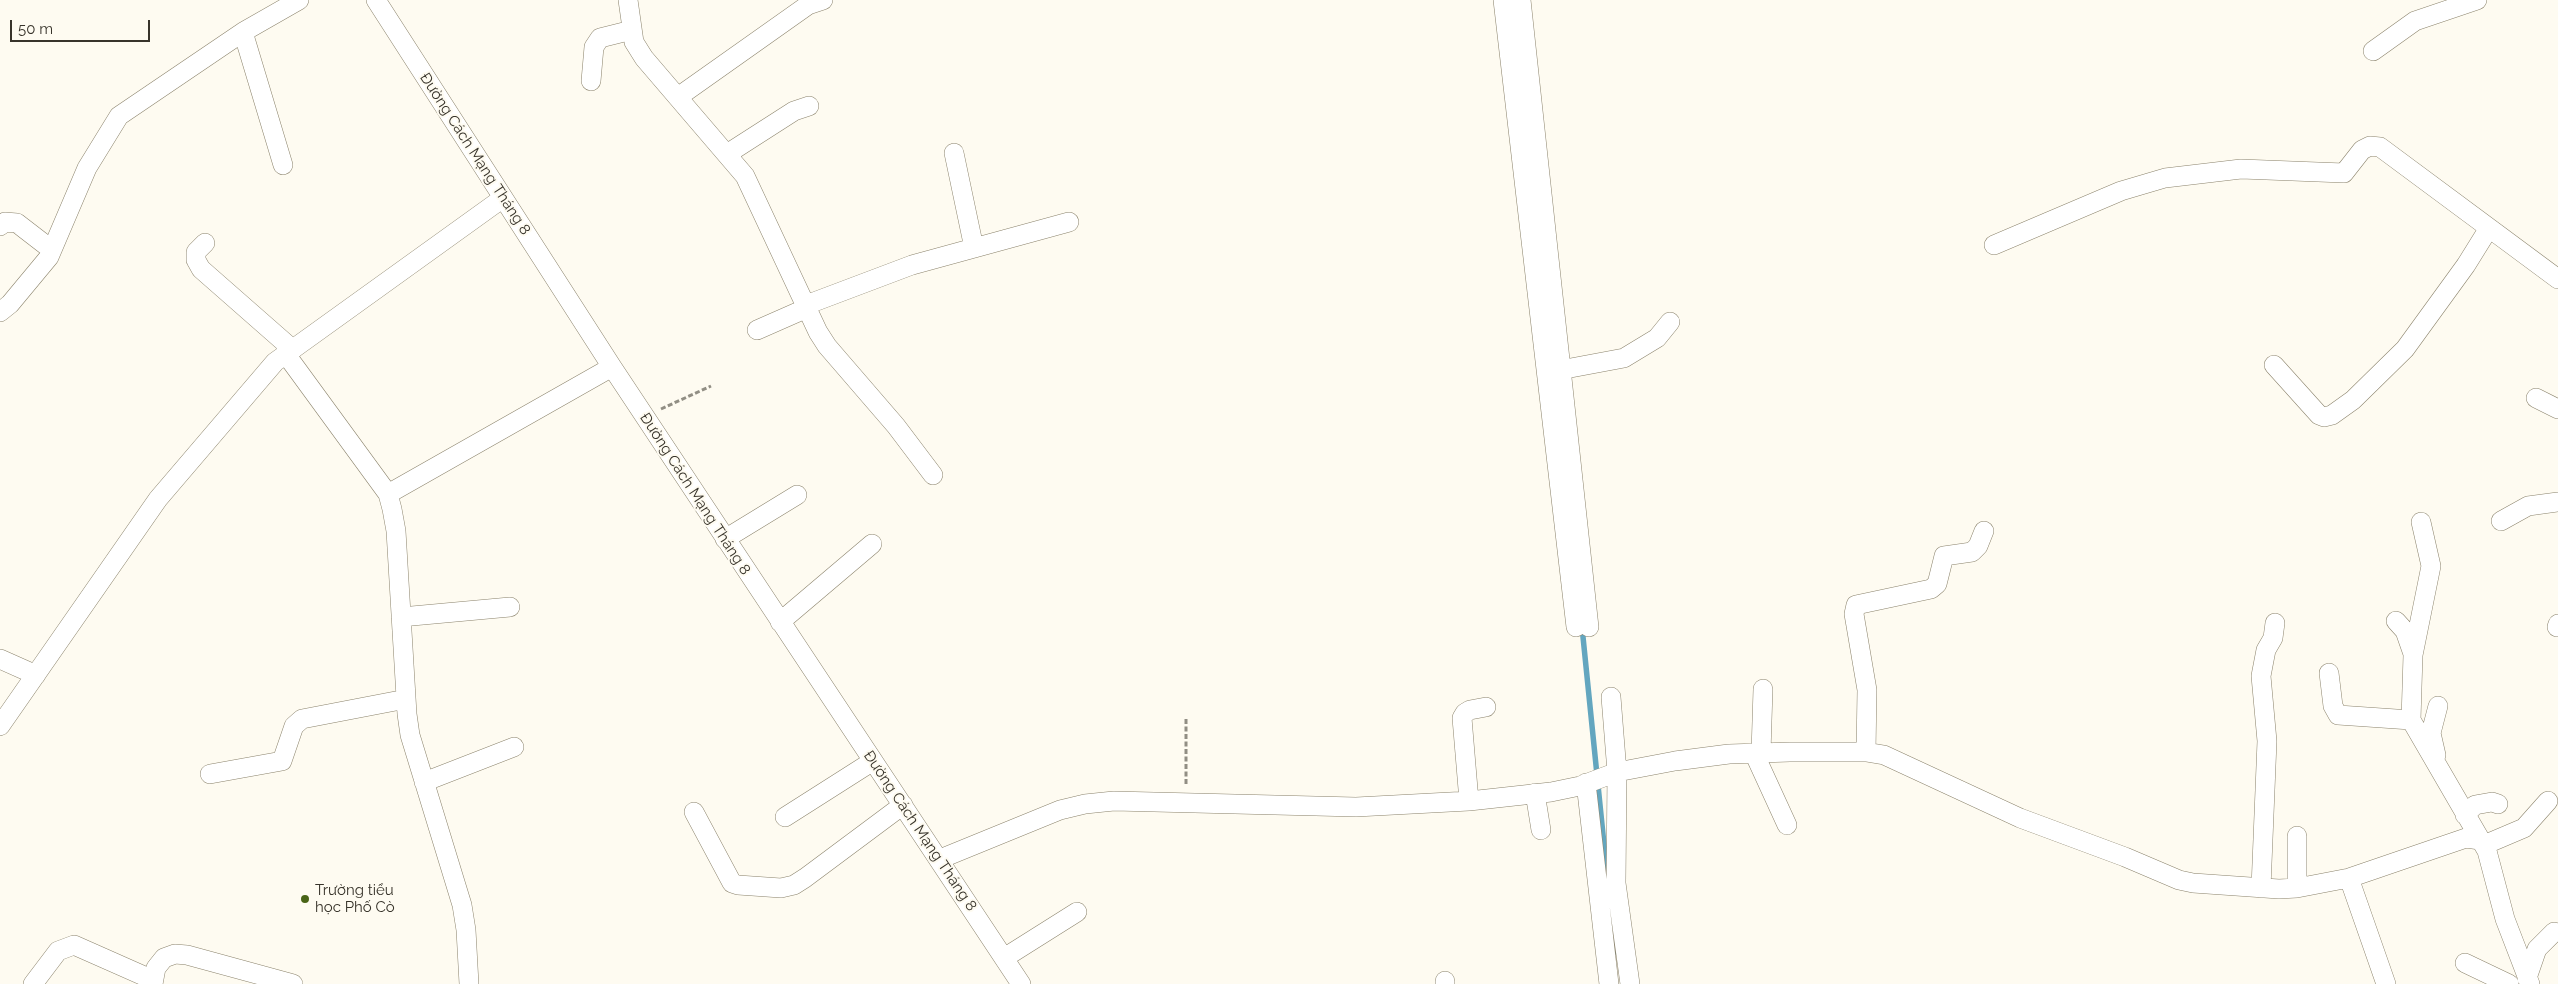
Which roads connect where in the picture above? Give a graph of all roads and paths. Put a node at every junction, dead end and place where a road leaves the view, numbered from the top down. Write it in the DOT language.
graph roads {
  1 [pos="299,0"];
  2 [pos="376,0"];
  3 [pos="628,0"];
  4 [pos="823,0"];
  5 [pos="1503,0"];
  6 [pos="1521,0"];
  7 [pos="2477,0"];
  8 [pos="632,30"];
  9 [pos="243,32"];
  10 [pos="2373,51"];
  11 [pos="591,81"];
  12 [pos="678,97"];
  13 [pos="809,106"];
  14 [pos="954,153"];
  15 [pos="728,154"];
  16 [pos="283,164"];
  17 [pos="503,198"];
  18 [pos="1069,222"];
  19 [pos="0,226"];
  20 [pos="2489,228"];
  21 [pos="204,243"];
  22 [pos="1994,245"];
  23 [pos="974,248"];
  24 [pos="52,250"];
  25 [pos="2558,279"];
  26 [pos="807,307"];
  27 [pos="0,312"];
  28 [pos="1670,322"];
  29 [pos="757,330"];
  30 [pos="288,350"];
  31 [pos="2274,365"];
  32 [pos="612,367"];
  33 [pos="1560,370"];
  34 [pos="711,386"];
  35 [pos="2536,398"];
  36 [pos="2558,409"];
  37 [pos="645,417"];
  38 [pos="933,475"];
  39 [pos="388,494"];
  40 [pos="797,495"];
  41 [pos="2558,502"];
  42 [pos="2501,521"];
  43 [pos="2421,522"];
  44 [pos="1984,531"];
  45 [pos="725,539"];
  46 [pos="872,544"];
  47 [pos="510,607"];
  48 [pos="401,617"];
  49 [pos="2396,621"];
  50 [pos="780,622"];
  51 [pos="2275,623"];
  52 [pos="2413,655"];
  53 [pos="0,659"];
  54 [pos="2329,673"];
  55 [pos="36,675"];
  56 [pos="1763,689"];
  57 [pos="1611,697"];
  58 [pos="406,699"];
  59 [pos="2438,706"];
  60 [pos="1486,707"];
  61 [pos="1186,719"];
  62 [pos="2411,720"];
  63 [pos="0,726"];
  64 [pos="514,747"];
  65 [pos="1866,752"];
  66 [pos="1757,753"];
  67 [pos="873,761"];
  68 [pos="2437,765"];
  69 [pos="210,774"];
  70 [pos="1600,778"];
  71 [pos="424,782"];
  72 [pos="1535,793"];
  73 [pos="2548,800"];
  74 [pos="1469,802"];
  75 [pos="1186,803"];
  76 [pos="2498,804"];
  77 [pos="903,805"];
  78 [pos="694,812"];
  79 [pos="2465,815"];
  80 [pos="785,817"];
  81 [pos="1787,825"];
  82 [pos="1542,830"];
  83 [pos="2297,836"];
  84 [pos="2482,842"];
  85 [pos="940,859"];
  86 [pos="2349,878"];
  87 [pos="2261,888"];
  88 [pos="2297,888"];
  89 [pos="1077,912"];
  90 [pos="2554,932"];
  91 [pos="1004,958"];
  92 [pos="2465,963"];
  93 [pos="2529,981"];
  94 [pos="153,982"];
  95 [pos="33,984"];
  96 [pos="293,984"];
  97 [pos="468,984"];
  98 [pos="1021,984"];
  99 [pos="1609,984"];
  100 [pos="1630,984"];
  101 [pos="2386,984"];
  102 [pos="2510,984"];
  1 -- 9 [label="street"];
  2 -- 17 [label="street, Đường Cách Mạng Tháng 8"];
  3 -- 8 [label="street"];
  4 -- 12 [label="street"];
  5 -- 33 [label="street"];
  6 -- 33 [label="street"];
  7 -- 10 [label="street"];
  8 -- 11 [label="street"];
  8 -- 12 [label="street"];
  9 -- 16 [label="street"];
  9 -- 24 [label="street"];
  12 -- 15 [label="street"];
  13 -- 15 [label="street"];
  14 -- 23 [label="street"];
  15 -- 26 [label="street"];
  17 -- 30 [label="street"];
  17 -- 32 [label="street, Đường Cách Mạng Tháng 8"];
  18 -- 23 [label="street"];
  19 -- 24 [label="street"];
  20 -- 22 [label="street"];
  20 -- 25 [label="street"];
  20 -- 31 [label="street"];
  21 -- 30 [label="street"];
  23 -- 26 [label="street"];
  24 -- 27 [label="street"];
  26 -- 29 [label="street"];
  26 -- 38 [label="street"];
  28 -- 33 [label="street"];
  30 -- 39 [label="street"];
  30 -- 55 [label="street"];
  32 -- 37 [label="street, Đường Cách Mạng Tháng 8"];
  32 -- 39 [label="street"];
  34 -- 37 [label="path"];
  35 -- 36 [label="street"];
  37 -- 45 [label="street, Đường Cách Mạng Tháng 8"];
  39 -- 48 [label="street"];
  40 -- 45 [label="street"];
  41 -- 42 [label="street"];
  43 -- 52 [label="street"];
  44 -- 65 [label="street"];
  45 -- 50 [label="street, Đường Cách Mạng Tháng 8"];
  46 -- 50 [label="street"];
  47 -- 48 [label="street"];
  48 -- 58 [label="street"];
  49 -- 52 [label="street"];
  50 -- 67 [label="street, Đường Cách Mạng Tháng 8"];
  51 -- 87 [label="street"];
  52 -- 62 [label="street"];
  53 -- 55 [label="street"];
  54 -- 62 [label="street"];
  55 -- 63 [label="street"];
  56 -- 66 [label="street"];
  57 -- 70 [label="street"];
  58 -- 69 [label="street"];
  58 -- 71 [label="street"];
  59 -- 68 [label="street"];
  60 -- 74 [label="street"];
  61 -- 75 [label="path"];
  62 -- 68 [label="street"];
  64 -- 71 [label="street"];
  65 -- 66 [label="street"];
  65 -- 87 [label="street"];
  66 -- 70 [label="street"];
  66 -- 81 [label="street"];
  67 -- 77 [label="street, Đường Cách Mạng Tháng 8"];
  67 -- 80 [label="street"];
  68 -- 79 [label="street"];
  70 -- 72 [label="street"];
  70 -- 99 [label="street"];
  70 -- 100 [label="street"];
  71 -- 97 [label="street"];
  72 -- 74 [label="street"];
  72 -- 82 [label="street"];
  73 -- 84 [label="street"];
  74 -- 75 [label="street"];
  75 -- 85 [label="street"];
  76 -- 79 [label="street"];
  77 -- 78 [label="street"];
  77 -- 85 [label="street, Đường Cách Mạng Tháng 8"];
  79 -- 84 [label="street"];
  83 -- 88 [label="street"];
  84 -- 86 [label="street"];
  84 -- 93 [label="street"];
  85 -- 91 [label="street, Đường Cách Mạng Tháng 8"];
  86 -- 88 [label="street"];
  86 -- 101 [label="street"];
  87 -- 88 [label="street"];
  89 -- 91 [label="street"];
  90 -- 93 [label="street"];
  91 -- 98 [label="street, Đường Cách Mạng Tháng 8"];
  92 -- 102 [label="street"];
  94 -- 95 [label="street"];
  94 -- 96 [label="street"];
}
